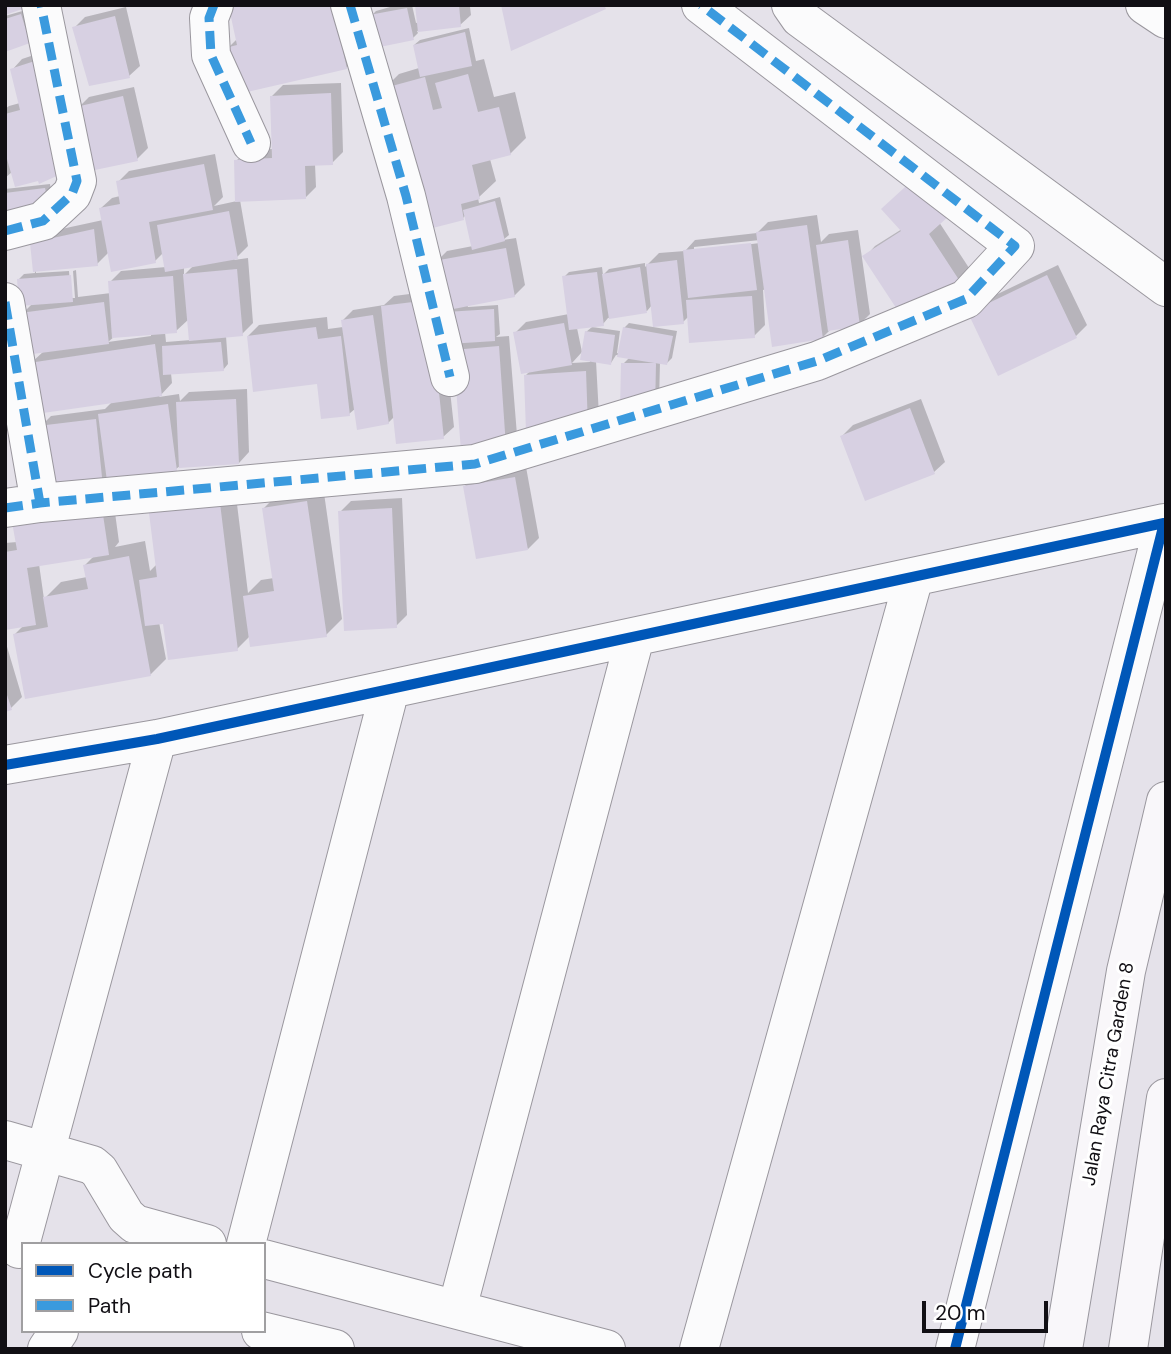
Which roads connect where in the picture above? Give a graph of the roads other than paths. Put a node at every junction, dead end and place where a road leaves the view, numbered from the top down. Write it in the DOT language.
graph roads {
  1 [pos="41,5"];
  2 [pos="214,5"];
  3 [pos="349,5"];
  4 [pos="701,5"];
  5 [pos="790,5"];
  6 [pos="1145,5"];
  7 [pos="1166,19"];
  8 [pos="251,143"];
  9 [pos="5,231"];
  10 [pos="1166,287"];
  11 [pos="5,302"];
  12 [pos="450,377"];
  13 [pos="23,506"];
  14 [pos="914,577"];
  15 [pos="635,637"];
  16 [pos="390,689"];
  17 [pos="157,739"];
  18 [pos="5,765"];
  19 [pos="1166,801"];
  20 [pos="1166,1098"];
  21 [pos="5,1140"];
  22 [pos="46,1152"];
  23 [pos="200,1242"];
  24 [pos="247,1242"];
  25 [pos="16,1249"];
  26 [pos="266,1260"];
  27 [pos="457,1309"];
  28 [pos="266,1332"];
  29 [pos="58,1333"];
  30 [pos="47,1349"];
  31 [pos="335,1349"];
  32 [pos="606,1349"];
  33 [pos="699,1349"];
  34 [pos="955,1349"];
  35 [pos="1063,1349"];
  36 [pos="1128,1349"];
  1 -- 9 [label="street"];
  2 -- 8 [label="street"];
  3 -- 12 [label="street"];
  4 -- 13 [label="street"];
  5 -- 10 [label="street"];
  6 -- 7 [label="street"];
  11 -- 13 [label="street"];
  14 -- 15 [label="street"];
  14 -- 33 [label="street"];
  14 -- 34 [label="street"];
  15 -- 16 [label="street"];
  15 -- 27 [label="street"];
  16 -- 17 [label="street"];
  16 -- 24 [label="street"];
  17 -- 18 [label="street"];
  17 -- 22 [label="street"];
  19 -- 35 [label="street, Jalan Raya Citra Garden 8"];
  20 -- 36 [label="street"];
  21 -- 22 [label="street"];
  22 -- 23 [label="street"];
  22 -- 25 [label="street"];
  26 -- 27 [label="street"];
  27 -- 32 [label="street"];
  28 -- 31 [label="street"];
  29 -- 30 [label="street"];
}
